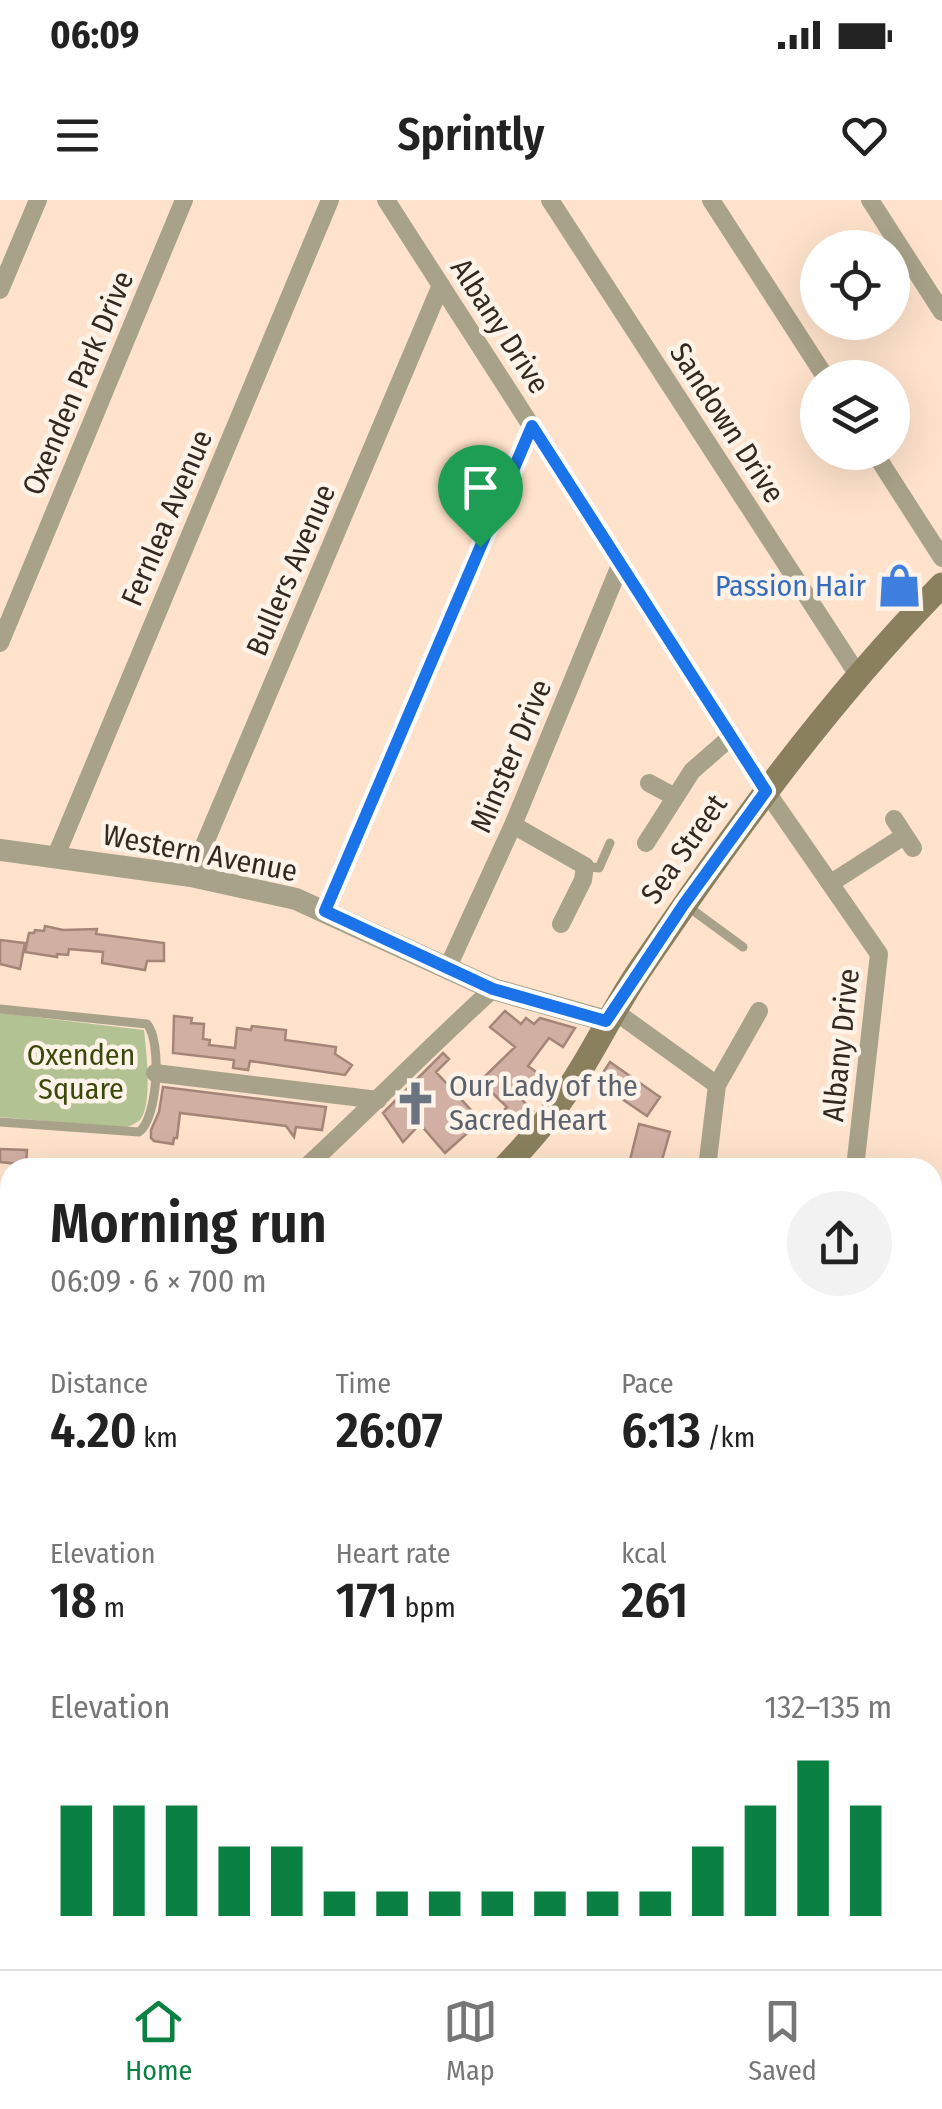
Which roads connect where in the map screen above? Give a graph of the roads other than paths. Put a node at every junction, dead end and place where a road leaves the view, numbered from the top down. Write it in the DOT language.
graph roads {
  1 [pos="38,200"];
  2 [pos="184,200"];
  3 [pos="330,200"];
  4 [pos="386,200"];
  5 [pos="550,200"];
  6 [pos="712,200"];
  7 [pos="870,200"];
  8 [pos="441,285"];
  9 [pos="0,290"];
  10 [pos="942,312"];
  11 [pos="814,360"];
  12 [pos="532,426"];
  13 [pos="886,470"];
  14 [pos="942,558"];
  15 [pos="621,563"];
  16 [pos="933,599"];
  17 [pos="0,642"];
  18 [pos="858,675"];
  19 [pos="732,736"];
  20 [pos="648,783"];
  21 [pos="766,791"];
  22 [pos="675,797"];
  23 [pos="894,819"];
  24 [pos="513,825"];
  25 [pos="610,843"];
  26 [pos="646,843"];
  27 [pos="0,850"];
  28 [pos="56,858"];
  29 [pos="585,866"];
  30 [pos="192,876"];
  31 [pos="831,883"];
  32 [pos="684,904"];
  33 [pos="325,911"];
  34 [pos="561,924"];
  35 [pos="743,947"];
  36 [pos="448,968"];
  37 [pos="493,989"];
  38 [pos="0,1009"];
  39 [pos="759,1011"];
  40 [pos="610,1016"];
  41 [pos="155,1074"];
  42 [pos="717,1085"];
  43 [pos="378,1100"];
  44 [pos="0,1122"];
  45 [pos="316,1158"];
  46 [pos="514,1158"];
  47 [pos="709,1158"];
  48 [pos="856,1158"];
  1 -- 9 [label="street"];
  2 -- 17 [label="street, Oxenden Park Drive"];
  3 -- 28 [label="street, Fernlea Avenue"];
  4 -- 8 [label="street, Albany Drive"];
  5 -- 18 [label="street, Sandown Drive"];
  6 -- 11 [label="street"];
  7 -- 10 [label="street"];
  8 -- 12 [label="street, Albany Drive"];
  8 -- 30 [label="street, Bullers Avenue"];
  12 -- 15 [label="street, Albany Drive"];
  12 -- 33 [label="street"];
  13 -- 14 [label="street"];
  15 -- 19 [label="street, Albany Drive"];
  15 -- 24 [label="street, Minster Drive"];
  16 -- 18 [label="main road, Sea Street"];
  18 -- 21 [label="main road, Sea Street"];
  19 -- 21 [label="street, Albany Drive"];
  19 -- 22 [label="street"];
  20 -- 22 [label="street"];
  21 -- 31 [label="street, Albany Drive"];
  21 -- 32 [label="main road, Sea Street"];
  22 -- 26 [label="street"];
  23 -- 31 [label="street"];
  24 -- 29 [label="street"];
  24 -- 36 [label="street, Minster Drive"];
  25 -- 29 [label="lane"];
  27 -- 28 [label="street, Western Avenue"];
  28 -- 30 [label="street, Western Avenue"];
  29 -- 34 [label="street"];
  30 -- 33 [label="street, Western Avenue"];
  31 -- 48 [label="street, Albany Drive"];
  32 -- 35 [label="lane"];
  32 -- 40 [label="main road, Sea Street"];
  33 -- 36 [label="street, Western Avenue"];
  36 -- 37 [label="street, Western Avenue"];
  37 -- 40 [label="street, Western Avenue"];
  37 -- 43 [label="street"];
  38 -- 41 [label="lane"];
  39 -- 42 [label="street"];
  40 -- 42 [label="street"];
  40 -- 46 [label="main road, Sea Street"];
  41 -- 43 [label="street"];
  41 -- 44 [label="lane"];
  42 -- 47 [label="street"];
  43 -- 45 [label="street"];
}
